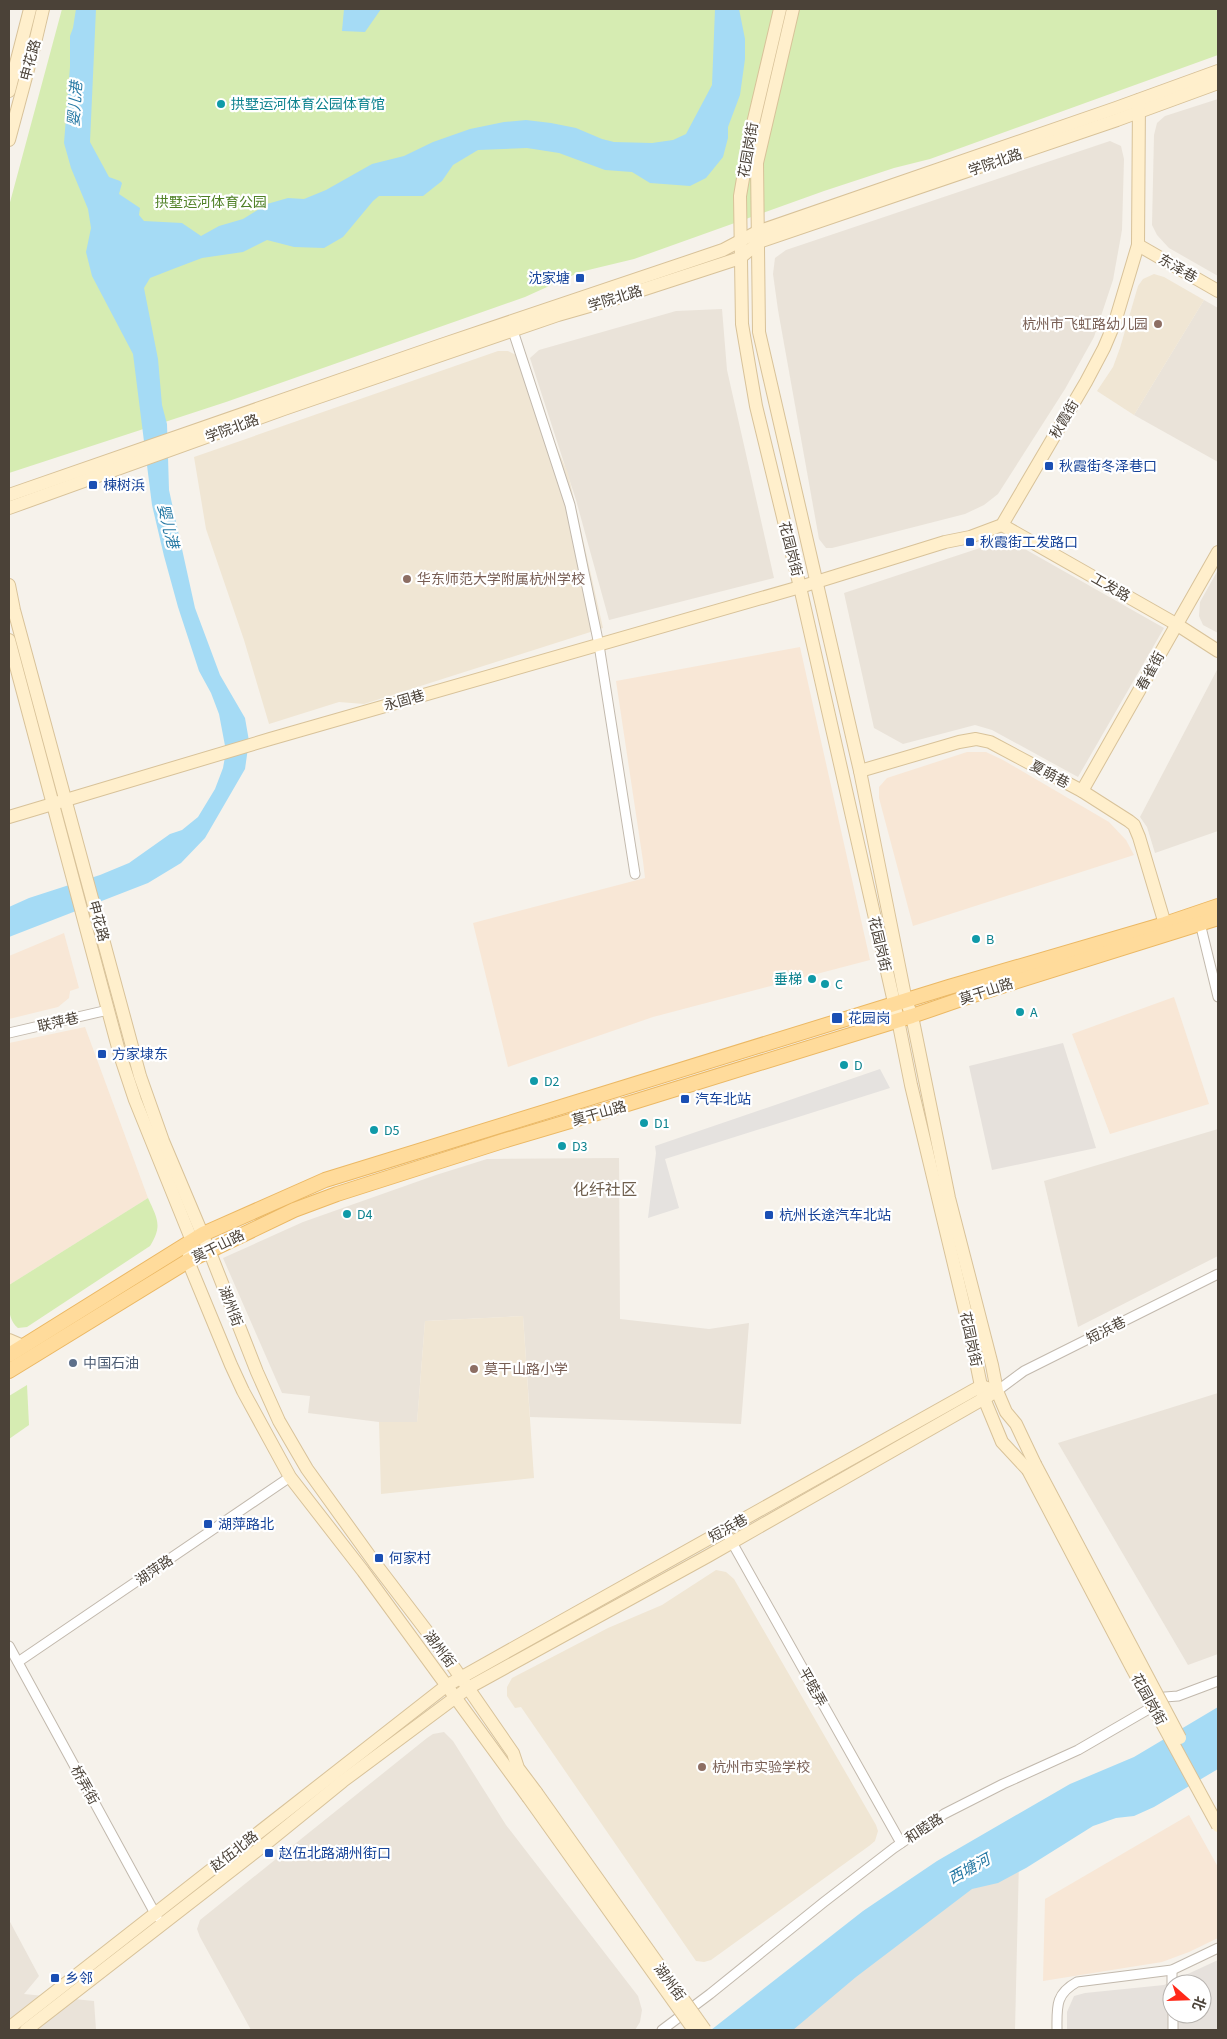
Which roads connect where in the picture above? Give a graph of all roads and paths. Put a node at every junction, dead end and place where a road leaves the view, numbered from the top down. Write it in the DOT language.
graph roads {
  1 [pos="30,9"];
  2 [pos="43,9"];
  3 [pos="780,9"];
  4 [pos="794,9"];
  5 [pos="1218,71"];
  6 [pos="1218,83"];
  7 [pos="10,85"];
  8 [pos="1139,106"];
  9 [pos="9,140"];
  10 [pos="758,237"];
  11 [pos="740,240"];
  12 [pos="1138,245"];
  13 [pos="740,258"];
  14 [pos="1218,291"];
  15 [pos="513,330"];
  16 [pos="175,443"];
  17 [pos="9,496"];
  18 [pos="9,508"];
  19 [pos="1002,525"];
  20 [pos="1218,552"];
  21 [pos="816,581"];
  22 [pos="9,585"];
  23 [pos="800,587"];
  24 [pos="1176,624"];
  25 [pos="9,640"];
  26 [pos="599,644"];
  27 [pos="1218,651"];
  28 [pos="860,771"];
  29 [pos="1082,791"];
  30 [pos="65,800"];
  31 [pos="52,804"];
  32 [pos="9,817"];
  33 [pos="635,874"];
  34 [pos="1218,906"];
  35 [pos="1218,918"];
  36 [pos="1165,924"];
  37 [pos="1200,924"];
  38 [pos="1218,997"];
  39 [pos="900,1003"];
  40 [pos="108,1010"];
  41 [pos="905,1018"];
  42 [pos="9,1033"];
  43 [pos="197,1238"];
  44 [pos="209,1250"];
  45 [pos="188,1261"];
  46 [pos="1218,1274"];
  47 [pos="9,1340"];
  48 [pos="23,1346"];
  49 [pos="9,1355"];
  50 [pos="9,1371"];
  51 [pos="997,1391"];
  52 [pos="982,1392"];
  53 [pos="1032,1467"];
  54 [pos="290,1478"];
  55 [pos="725,1530"];
  56 [pos="732,1542"];
  57 [pos="9,1646"];
  58 [pos="18,1662"];
  59 [pos="1218,1681"];
  60 [pos="465,1683"];
  61 [pos="446,1686"];
  62 [pos="454,1698"];
  63 [pos="532,1795"];
  64 [pos="1218,1809"];
  65 [pos="1218,1826"];
  66 [pos="901,1843"];
  67 [pos="158,1919"];
  68 [pos="1218,1948"];
  69 [pos="1172,1970"];
  70 [pos="1172,1974"];
  71 [pos="9,2028"];
  72 [pos="26,2030"];
  73 [pos="662,2030"];
  74 [pos="694,2030"];
  75 [pos="705,2030"];
  76 [pos="1057,2030"];
  1 -- 7 [label="street, 申花路"];
  2 -- 9 [label="street, 申花路"];
  3 -- 11 [label="street, 花园岗街"];
  4 -- 10 [label="street, 花园岗街"];
  5 -- 8 [label="street, 学院北路"];
  6 -- 8 [label="street, 学院北路"];
  8 -- 10 [label="street, 学院北路"];
  8 -- 12 [label="street, 秋霞街"];
  10 -- 11 [label="street, 学院北路"];
  10 -- 13 [label="street, 学院北路"];
  10 -- 21 [label="street, 花园岗街"];
  11 -- 13 [label="street, 花园岗街"];
  11 -- 16 [label="street, 学院北路"];
  12 -- 14 [label="street, 东泽巷"];
  12 -- 19 [label="street, 秋霞街"];
  13 -- 15 [label="street, 学院北路"];
  13 -- 23 [label="street, 花园岗街"];
  15 -- 16 [label="street, 学院北路"];
  15 -- 26 [label="street"];
  16 -- 17 [label="street, 学院北路"];
  16 -- 18 [label="street, 学院北路"];
  19 -- 21 [label="street"];
  19 -- 24 [label="street, 工发路"];
  20 -- 24 [label="street, 春雀街"];
  21 -- 23 [label="street"];
  21 -- 28 [label="street, 花园岗街"];
  22 -- 30 [label="street, 申花路"];
  23 -- 26 [label="street, 永固巷"];
  23 -- 39 [label="street, 花园岗街"];
  24 -- 27 [label="street, 工发路"];
  24 -- 29 [label="street, 春雀街"];
  25 -- 31 [label="street, 申花路"];
  26 -- 30 [label="street, 永固巷"];
  26 -- 33 [label="street"];
  28 -- 29 [label="street, 夏萌巷"];
  28 -- 39 [label="street, 花园岗街"];
  29 -- 36 [label="street, 夏萌巷"];
  30 -- 31 [label="street, 永固巷"];
  30 -- 43 [label="street, 申花路"];
  31 -- 32 [label="street, 永固巷"];
  31 -- 40 [label="street, 申花路"];
  34 -- 36 [label="main road, 莫干山路"];
  35 -- 37 [label="main road, 莫干山路"];
  36 -- 39 [label="main road, 莫干山路"];
  37 -- 38 [label="street"];
  37 -- 41 [label="main road, 莫干山路"];
  39 -- 41 [label="street, 花园岗街"];
  39 -- 43 [label="main road, 莫干山路"];
  40 -- 42 [label="street, 联萍巷"];
  40 -- 43 [label="street, 申花路"];
  41 -- 44 [label="main road, 莫干山路"];
  41 -- 51 [label="street, 花园岗街"];
  41 -- 52 [label="street, 花园岗街"];
  43 -- 44 [label="street, 申花路"];
  43 -- 45 [label="street"];
  43 -- 48 [label="main road, 莫干山路"];
  44 -- 45 [label="main road, 莫干山路"];
  44 -- 60 [label="street, 湖州街"];
  45 -- 50 [label="main road, 莫干山路"];
  45 -- 54 [label="street, 湖州街"];
  46 -- 51 [label="street, 短浜巷"];
  47 -- 48 [label="street"];
  48 -- 49 [label="main road, 莫干山路"];
  51 -- 52 [label="street"];
  51 -- 53 [label="street, 花园岗街"];
  52 -- 53 [label="street, 花园岗街"];
  52 -- 55 [label="street, 短浜巷"];
  52 -- 56 [label="street, 短浜巷"];
  53 -- 64 [label="street, 花园岗街, bridge"];
  53 -- 65 [label="street, 花园岗街, bridge"];
  54 -- 58 [label="street, 湖萍路"];
  54 -- 61 [label="street, 湖州街"];
  55 -- 56 [label="street, 平睦弄"];
  55 -- 60 [label="street, 短浜巷"];
  56 -- 60 [label="street, 短浜巷"];
  56 -- 66 [label="street, 平睦弄"];
  57 -- 58 [label="street, 桥弄街"];
  58 -- 67 [label="street, 桥弄街"];
  59 -- 66 [label="street, 和睦路"];
  60 -- 61 [label="street, 赵伍北路"];
  60 -- 62 [label="street, 赵伍北路"];
  60 -- 63 [label="street, 湖州街"];
  61 -- 62 [label="street, 湖州街"];
  61 -- 67 [label="street, 赵伍北路"];
  62 -- 63 [label="street, 湖州街"];
  62 -- 67 [label="street, 赵伍北路"];
  63 -- 74 [label="street, 湖州街, bridge"];
  63 -- 75 [label="street, 湖州街, bridge"];
  66 -- 73 [label="street, 和睦路"];
  67 -- 71 [label="street, 赵伍北路"];
  67 -- 72 [label="street, 赵伍北路"];
  68 -- 69 [label="street"];
  69 -- 70 [label="street"];
  69 -- 76 [label="street"];
}
